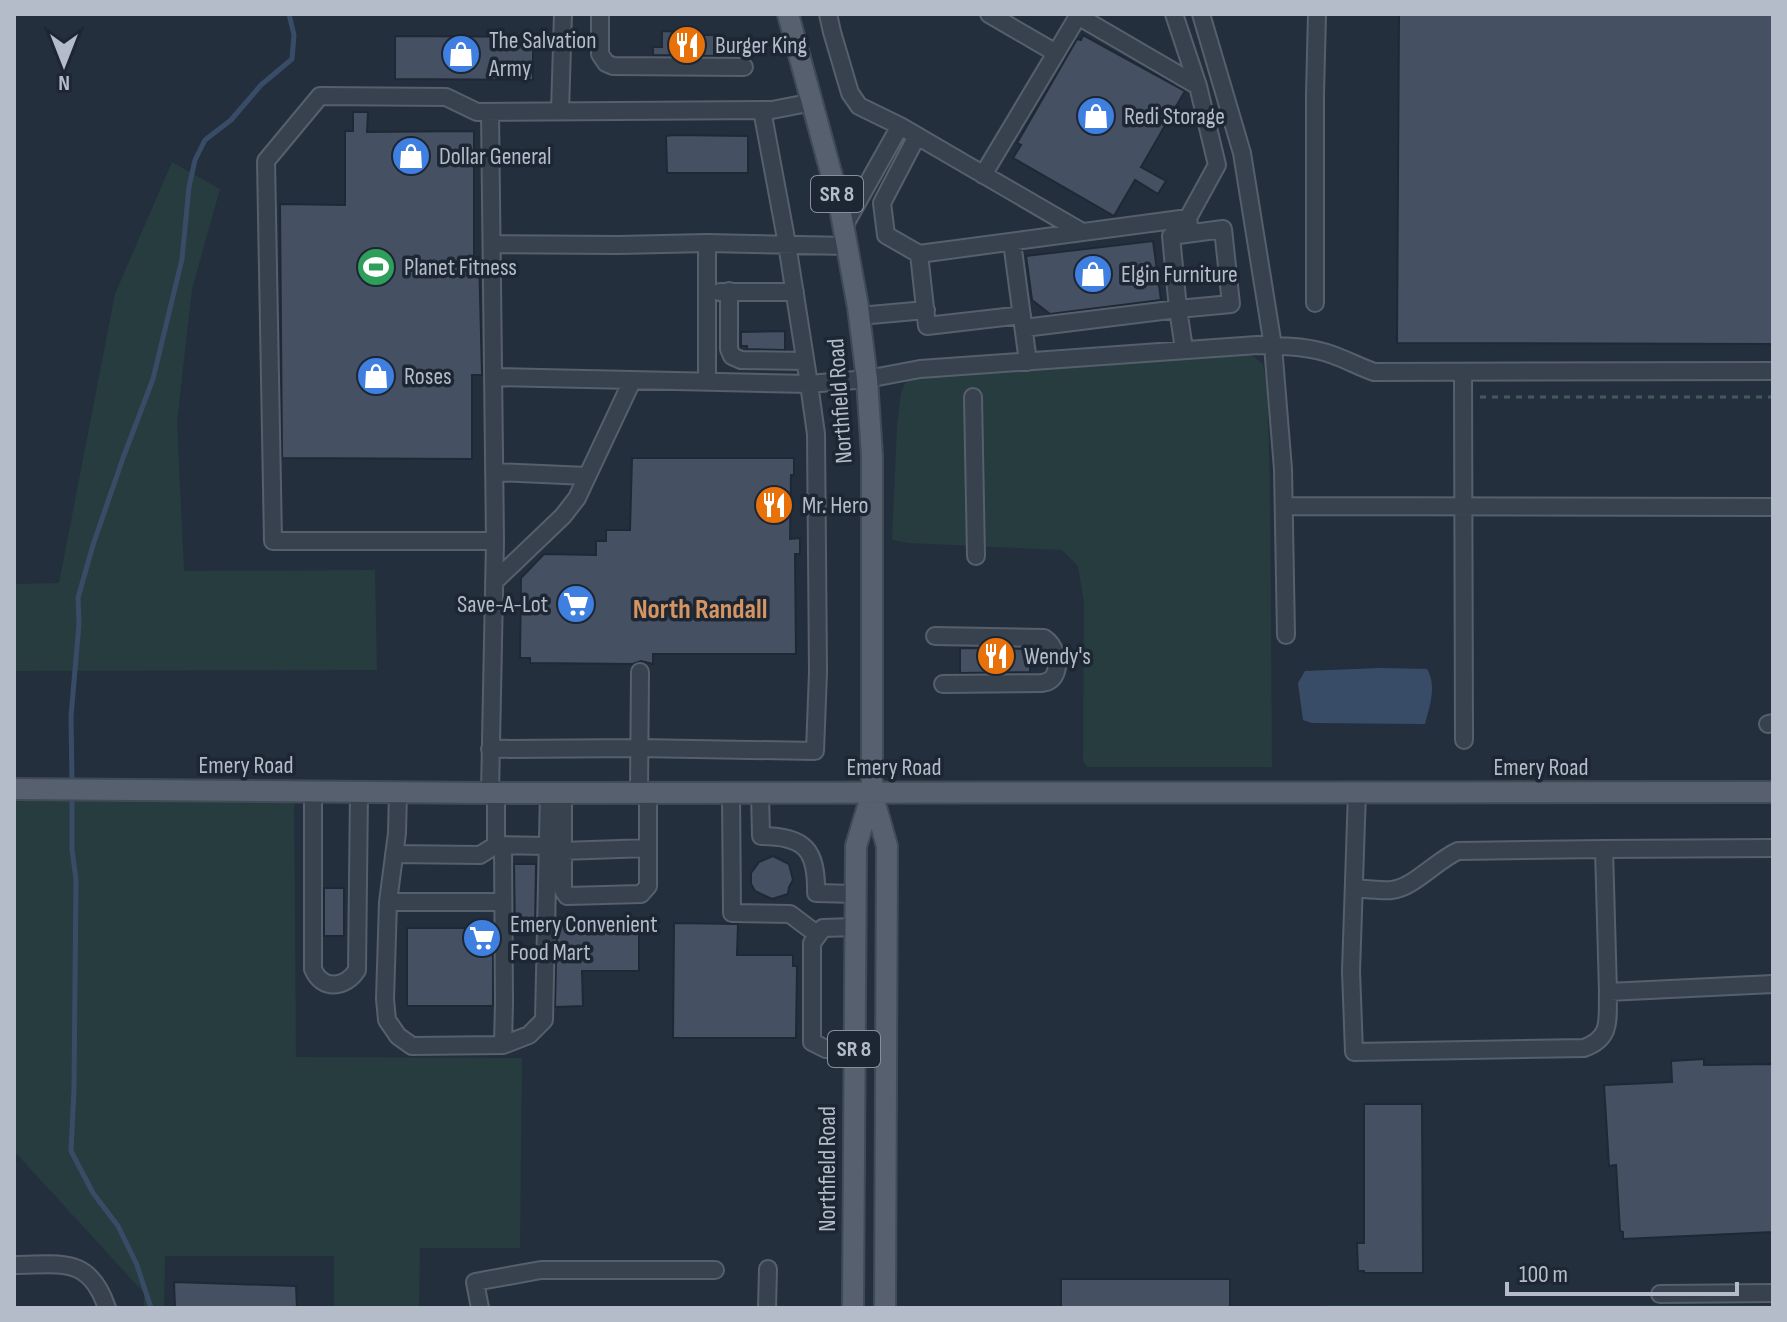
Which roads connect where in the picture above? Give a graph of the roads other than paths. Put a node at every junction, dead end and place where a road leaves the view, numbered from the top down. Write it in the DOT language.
graph roads {
  1 [pos="563,14"];
  2 [pos="600,14"];
  3 [pos="788,14"];
  4 [pos="828,14"];
  5 [pos="989,14"];
  6 [pos="1174,14"];
  7 [pos="1201,14"];
  8 [pos="1317,14"];
  9 [pos="1056,53"];
  10 [pos="744,67"];
  11 [pos="1198,86"];
  12 [pos="813,102"];
  13 [pos="762,110"];
  14 [pos="560,111"];
  15 [pos="490,112"];
  16 [pos="900,126"];
  17 [pos="917,136"];
  18 [pos="983,175"];
  19 [pos="1189,226"];
  20 [pos="1082,232"];
  21 [pos="846,236"];
  22 [pos="1012,242"];
  23 [pos="707,243"];
  24 [pos="492,244"];
  25 [pos="787,244"];
  26 [pos="919,254"];
  27 [pos="729,291"];
  28 [pos="708,292"];
  29 [pos="795,292"];
  30 [pos="1315,303"];
  31 [pos="1178,309"];
  32 [pos="926,310"];
  33 [pos="859,316"];
  34 [pos="1023,322"];
  35 [pos="1273,346"];
  36 [pos="1184,349"];
  37 [pos="805,361"];
  38 [pos="1028,362"];
  39 [pos="1773,371"];
  40 [pos="1463,372"];
  41 [pos="493,377"];
  42 [pos="867,379"];
  43 [pos="632,381"];
  44 [pos="707,381"];
  45 [pos="809,384"];
  46 [pos="973,397"];
  47 [pos="494,472"];
  48 [pos="587,476"];
  49 [pos="1464,505"];
  50 [pos="1284,506"];
  51 [pos="1773,507"];
  52 [pos="495,541"];
  53 [pos="976,556"];
  54 [pos="494,582"];
  55 [pos="1286,635"];
  56 [pos="935,636"];
  57 [pos="640,672"];
  58 [pos="943,684"];
  59 [pos="1464,740"];
  60 [pos="638,748"];
  61 [pos="490,749"];
  62 [pos="14,789"];
  63 [pos="313,791"];
  64 [pos="359,792"];
  65 [pos="398,792"];
  66 [pos="1357,792"];
  67 [pos="1773,792"];
  68 [pos="493,793"];
  69 [pos="556,793"];
  70 [pos="643,793"];
  71 [pos="731,793"];
  72 [pos="760,793"];
  73 [pos="872,793"];
  74 [pos="499,845"];
  75 [pos="555,848"];
  76 [pos="648,848"];
  77 [pos="1773,848"];
  78 [pos="1604,849"];
  79 [pos="394,854"];
  80 [pos="1354,888"];
  81 [pos="856,894"];
  82 [pos="388,902"];
  83 [pos="495,902"];
  84 [pos="855,927"];
  85 [pos="818,935"];
  86 [pos="1773,984"];
  87 [pos="1608,992"];
  88 [pos="503,1045"];
  89 [pos="854,1054"];
  90 [pos="886,1058"];
  91 [pos="14,1265"];
  92 [pos="768,1269"];
  93 [pos="715,1270"];
  94 [pos="1773,1293"];
  95 [pos="1660,1294"];
  96 [pos="107,1308"];
  97 [pos="480,1308"];
  98 [pos="767,1308"];
  99 [pos="853,1308"];
  100 [pos="885,1308"];
  1 -- 14 [label="lane"];
  2 -- 10 [label="lane"];
  3 -- 12 [label="main road, Northfield Road / SR 8"];
  4 -- 16 [label="lane"];
  5 -- 9 [label="lane"];
  6 -- 11 [label="lane"];
  7 -- 35 [label="lane"];
  8 -- 30 [label="lane"];
  9 -- 11 [label="lane"];
  9 -- 18 [label="lane"];
  11 -- 19 [label="lane"];
  12 -- 13 [label="lane"];
  12 -- 21 [label="main road, Northfield Road / SR 8"];
  13 -- 14 [label="lane"];
  13 -- 25 [label="lane"];
  14 -- 15 [label="lane"];
  15 -- 24 [label="lane"];
  15 -- 52 [label="lane"];
  16 -- 17 [label="lane"];
  16 -- 21 [label="lane"];
  17 -- 18 [label="lane"];
  17 -- 26 [label="lane"];
  18 -- 20 [label="lane"];
  19 -- 20 [label="lane"];
  19 -- 31 [label="lane"];
  19 -- 31 [label="lane"];
  20 -- 22 [label="lane"];
  21 -- 25 [label="lane"];
  21 -- 33 [label="main road, Northfield Road / SR 8"];
  22 -- 26 [label="lane"];
  22 -- 34 [label="lane"];
  23 -- 24 [label="lane"];
  23 -- 25 [label="lane"];
  23 -- 28 [label="lane"];
  24 -- 41 [label="lane"];
  25 -- 29 [label="lane"];
  26 -- 32 [label="lane"];
  27 -- 28 [label="lane"];
  27 -- 29 [label="lane"];
  27 -- 37 [label="lane"];
  28 -- 44 [label="lane"];
  29 -- 37 [label="lane"];
  31 -- 34 [label="lane"];
  31 -- 36 [label="lane"];
  32 -- 33 [label="lane"];
  32 -- 34 [label="lane"];
  33 -- 42 [label="main road, Northfield Road / SR 8"];
  34 -- 38 [label="lane"];
  35 -- 36 [label="lane"];
  35 -- 40 [label="lane"];
  35 -- 50 [label="lane"];
  36 -- 38 [label="lane"];
  37 -- 45 [label="lane"];
  38 -- 42 [label="lane"];
  39 -- 40 [label="lane"];
  40 -- 49 [label="lane"];
  41 -- 43 [label="lane"];
  41 -- 47 [label="lane"];
  42 -- 45 [label="lane"];
  42 -- 73 [label="main road, Northfield Road / SR 8"];
  43 -- 44 [label="lane"];
  43 -- 48 [label="lane"];
  44 -- 45 [label="lane"];
  45 -- 60 [label="lane"];
  46 -- 53 [label="lane"];
  47 -- 48 [label="lane"];
  47 -- 52 [label="lane"];
  48 -- 54 [label="lane"];
  49 -- 50 [label="lane"];
  49 -- 51 [label="lane"];
  49 -- 59 [label="lane"];
  50 -- 55 [label="lane"];
  52 -- 54 [label="lane"];
  54 -- 61 [label="lane"];
  56 -- 58 [label="lane"];
  57 -- 60 [label="lane"];
  60 -- 61 [label="lane"];
  60 -- 70 [label="lane"];
  61 -- 68 [label="lane"];
  62 -- 63 [label="main road, Emery Road"];
  63 -- 64 [label="main road, Emery Road"];
  63 -- 64 [label="lane"];
  64 -- 65 [label="main road, Emery Road"];
  65 -- 68 [label="main road, Emery Road"];
  65 -- 79 [label="lane"];
  66 -- 67 [label="main road, Emery Road"];
  66 -- 73 [label="main road, Emery Road"];
  66 -- 80 [label="lane"];
  68 -- 69 [label="main road, Emery Road"];
  68 -- 74 [label="lane"];
  69 -- 70 [label="main road, Emery Road"];
  69 -- 75 [label="lane"];
  70 -- 71 [label="main road, Emery Road"];
  70 -- 76 [label="lane"];
  71 -- 72 [label="main road, Emery Road"];
  71 -- 85 [label="lane"];
  72 -- 73 [label="main road, Emery Road"];
  72 -- 81 [label="lane"];
  73 -- 81 [label="main road, Northfield Road / SR 8"];
  73 -- 90 [label="main road, Northfield Road / SR 8"];
  74 -- 75 [label="lane"];
  74 -- 79 [label="lane"];
  74 -- 88 [label="lane"];
  75 -- 76 [label="lane"];
  75 -- 76 [label="lane"];
  75 -- 88 [label="lane"];
  77 -- 78 [label="lane"];
  78 -- 80 [label="lane"];
  78 -- 87 [label="lane"];
  79 -- 82 [label="lane"];
  80 -- 87 [label="lane"];
  81 -- 84 [label="main road, Northfield Road / SR 8"];
  82 -- 83 [label="lane"];
  82 -- 88 [label="lane"];
  84 -- 85 [label="lane"];
  84 -- 89 [label="main road, Northfield Road / SR 8"];
  85 -- 89 [label="lane"];
  86 -- 87 [label="lane"];
  89 -- 90 [label="main road"];
  89 -- 99 [label="main road, Northfield Road / SR 8"];
  90 -- 100 [label="main road, Northfield Road / SR 8"];
  91 -- 96 [label="lane"];
  92 -- 98 [label="lane"];
  93 -- 97 [label="lane"];
  94 -- 95 [label="lane"];
}
